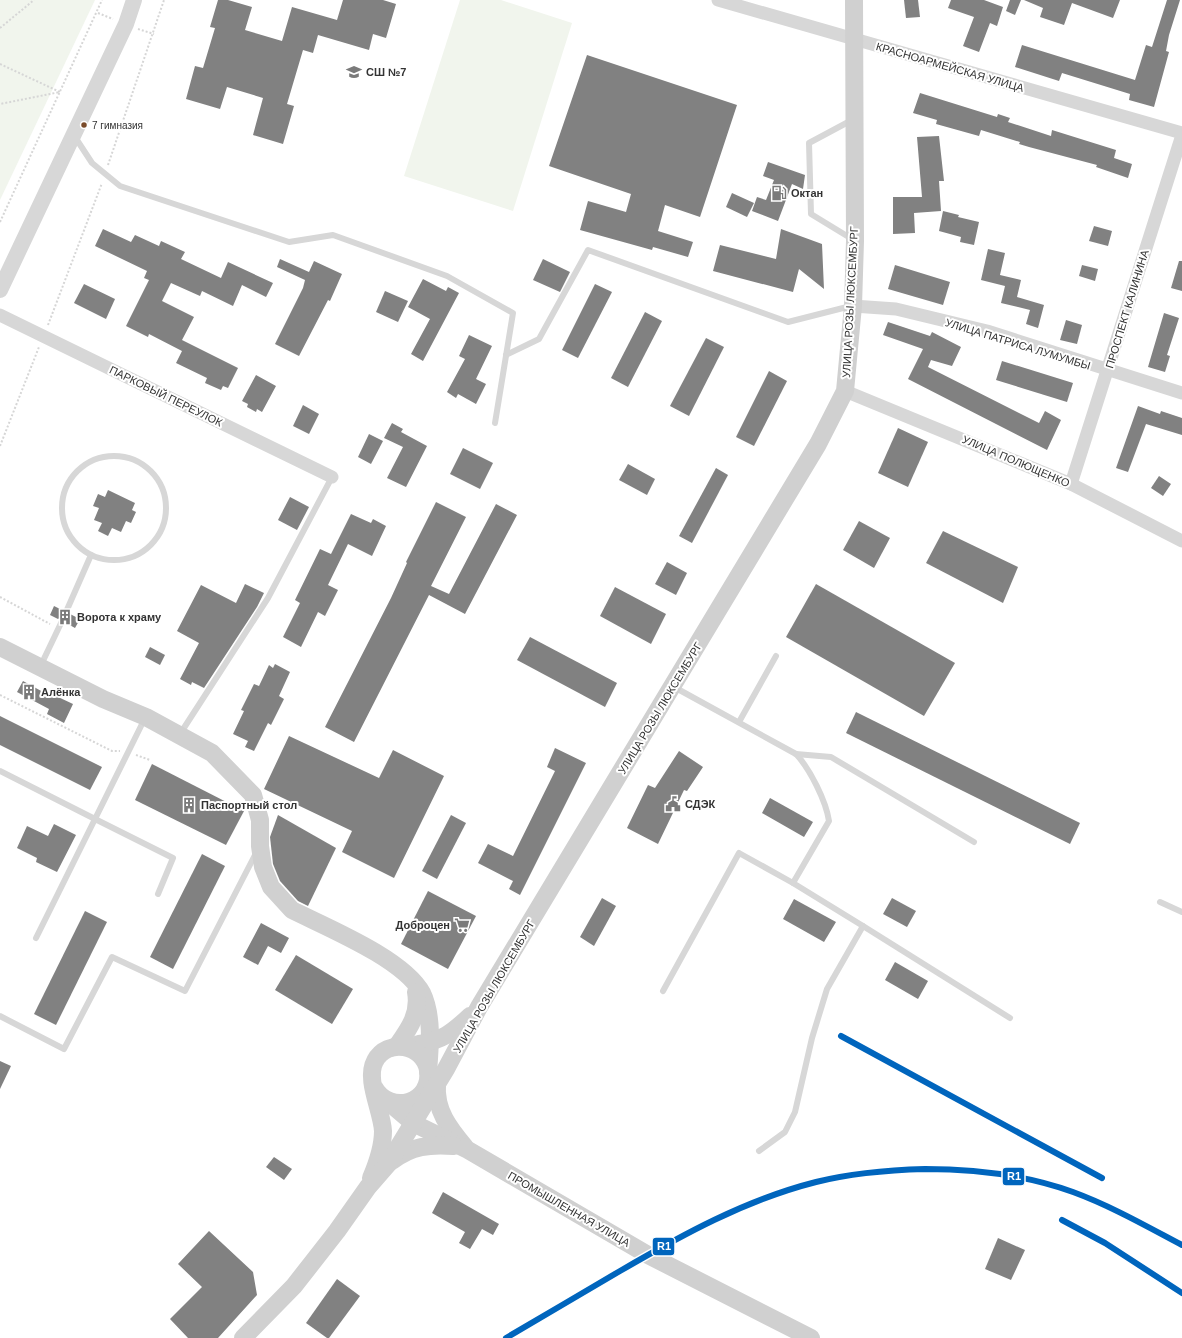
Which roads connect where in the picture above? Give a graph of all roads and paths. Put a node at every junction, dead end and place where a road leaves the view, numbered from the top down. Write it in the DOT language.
graph roads {
  1 [pos="34,0"];
  2 [pos="102,0"];
  3 [pos="134,0"];
  4 [pos="164,0"];
  5 [pos="718,0"];
  6 [pos="854,0"];
  7 [pos="98,13"];
  8 [pos="114,20"];
  9 [pos="0,28"];
  10 [pos="135,28"];
  11 [pos="154,34"];
  12 [pos="854,40"];
  13 [pos="0,64"];
  14 [pos="60,92"];
  15 [pos="0,104"];
  16 [pos="855,118"];
  17 [pos="1182,134"];
  18 [pos="74,135"];
  19 [pos="105,175"];
  20 [pos="0,222"];
  21 [pos="855,241"];
  22 [pos="0,290"];
  23 [pos="853,306"];
  24 [pos="0,315"];
  25 [pos="44,337"];
  26 [pos="506,355"];
  27 [pos="1108,371"];
  28 [pos="845,390"];
  29 [pos="1182,393"];
  30 [pos="495,423"];
  31 [pos="0,446"];
  32 [pos="332,477"];
  33 [pos="1071,484"];
  34 [pos="1182,541"];
  35 [pos="91,555"];
  36 [pos="0,597"];
  37 [pos="66,612"];
  38 [pos="62,621"];
  39 [pos="59,628"];
  40 [pos="0,647"];
  41 [pos="776,656"];
  42 [pos="40,668"];
  43 [pos="673,686"];
  44 [pos="0,695"];
  45 [pos="146,716"];
  46 [pos="739,722"];
  47 [pos="180,734"];
  48 [pos="128,752"];
  49 [pos="796,754"];
  50 [pos="150,760"];
  51 [pos="0,771"];
  52 [pos="95,819"];
  53 [pos="974,842"];
  54 [pos="260,846"];
  55 [pos="792,883"];
  56 [pos="158,894"];
  57 [pos="1160,902"];
  58 [pos="1182,912"];
  59 [pos="863,926"];
  60 [pos="36,938"];
  61 [pos="414,982"];
  62 [pos="663,991"];
  63 [pos="479,1007"];
  64 [pos="0,1016"];
  65 [pos="1010,1018"];
  66 [pos="430,1043"];
  67 [pos="400,1046"];
  68 [pos="433,1078"];
  69 [pos="380,1093"];
  70 [pos="413,1123"];
  71 [pos="463,1148"];
  72 [pos="758,1151"];
  73 [pos="388,1164"];
  74 [pos="368,1187"];
  75 [pos="243,1338"];
  76 [pos="811,1338"];
  1 -- 9 [label="path"];
  2 -- 7 [label="path"];
  3 -- 18 [label="street"];
  4 -- 11 [label="path"];
  5 -- 12 [label="street, КРАСНОАРМЕЙСКАЯ УЛИЦА"];
  6 -- 12 [label="main road, УЛИЦА РОЗЫ ЛЮКСЕМБУРГ"];
  7 -- 8 [label="path"];
  7 -- 14 [label="path"];
  10 -- 11 [label="path"];
  11 -- 19 [label="path"];
  12 -- 16 [label="main road, УЛИЦА РОЗЫ ЛЮКСЕМБУРГ"];
  12 -- 17 [label="street, КРАСНОАРМЕЙСКАЯ УЛИЦА"];
  13 -- 14 [label="path"];
  14 -- 15 [label="path"];
  14 -- 20 [label="path"];
  16 -- 21 [label="main road, УЛИЦА РОЗЫ ЛЮКСЕМБУРГ"];
  16 -- 21 [label="lane"];
  17 -- 27 [label="street, ПРОСПЕКТ КАЛИНИНА"];
  18 -- 19 [label="lane"];
  18 -- 22 [label="street"];
  19 -- 25 [label="path"];
  19 -- 26 [label="lane"];
  21 -- 23 [label="main road, УЛИЦА РОЗЫ ЛЮКСЕМБУРГ"];
  23 -- 26 [label="lane"];
  23 -- 27 [label="street, УЛИЦА ПАТРИСА ЛУМУМБЫ"];
  23 -- 28 [label="main road, УЛИЦА РОЗЫ ЛЮКСЕМБУРГ"];
  24 -- 25 [label="street, ПАРКОВЫЙ ПЕРЕУЛОК"];
  25 -- 31 [label="path"];
  25 -- 32 [label="street, ПАРКОВЫЙ ПЕРЕУЛОК"];
  26 -- 30 [label="lane"];
  27 -- 29 [label="street, УЛИЦА ПАТРИСА ЛУМУМБЫ"];
  27 -- 33 [label="street, ПРОСПЕКТ КАЛИНИНА"];
  28 -- 33 [label="street, УЛИЦА ПОЛЮЩЕНКО"];
  28 -- 43 [label="main road, УЛИЦА РОЗЫ ЛЮКСЕМБУРГ"];
  32 -- 47 [label="lane"];
  33 -- 34 [label="street, УЛИЦА ПОЛЮЩЕНКО"];
  35 -- 35 [label="lane"];
  35 -- 37 [label="lane"];
  36 -- 39 [label="path"];
  38 -- 39 [label="lane"];
  39 -- 42 [label="lane"];
  40 -- 42 [label="main road"];
  41 -- 46 [label="lane"];
  42 -- 45 [label="main road"];
  43 -- 46 [label="lane"];
  43 -- 63 [label="main road, УЛИЦА РОЗЫ ЛЮКСЕМБУРГ"];
  44 -- 48 [label="path"];
  45 -- 47 [label="main road"];
  45 -- 48 [label="lane"];
  46 -- 49 [label="lane"];
  47 -- 54 [label="main road"];
  48 -- 50 [label="path"];
  48 -- 52 [label="lane"];
  49 -- 53 [label="lane"];
  49 -- 55 [label="lane"];
  51 -- 52 [label="lane"];
  52 -- 56 [label="lane"];
  52 -- 60 [label="lane"];
  54 -- 61 [label="main road"];
  54 -- 64 [label="lane"];
  55 -- 59 [label="lane"];
  55 -- 62 [label="lane"];
  57 -- 58 [label="lane"];
  59 -- 65 [label="lane"];
  59 -- 72 [label="lane"];
  61 -- 66 [label="main road"];
  61 -- 67 [label="main road"];
  63 -- 66 [label="main road"];
  63 -- 68 [label="main road, УЛИЦА РОЗЫ ЛЮКСЕМБУРГ"];
  66 -- 67 [label="main road"];
  66 -- 68 [label="main road"];
  67 -- 68 [label="main road"];
  67 -- 69 [label="main road"];
  68 -- 69 [label="main road"];
  68 -- 70 [label="main road, УЛИЦА РОЗЫ ЛЮКСЕМБУРГ"];
  68 -- 71 [label="main road"];
  69 -- 70 [label="main road, ПРОМЫШЛЕННАЯ УЛИЦА"];
  69 -- 74 [label="main road"];
  70 -- 71 [label="main road, ПРОМЫШЛЕННАЯ УЛИЦА"];
  70 -- 73 [label="main road, УЛИЦА РОЗЫ ЛЮКСЕМБУРГ"];
  71 -- 73 [label="main road"];
  71 -- 76 [label="main road, ПРОМЫШЛЕННАЯ УЛИЦА"];
  73 -- 74 [label="main road, УЛИЦА РОЗЫ ЛЮКСЕМБУРГ"];
  74 -- 75 [label="main road, УЛИЦА РОЗЫ ЛЮКСЕМБУРГ"];
}
